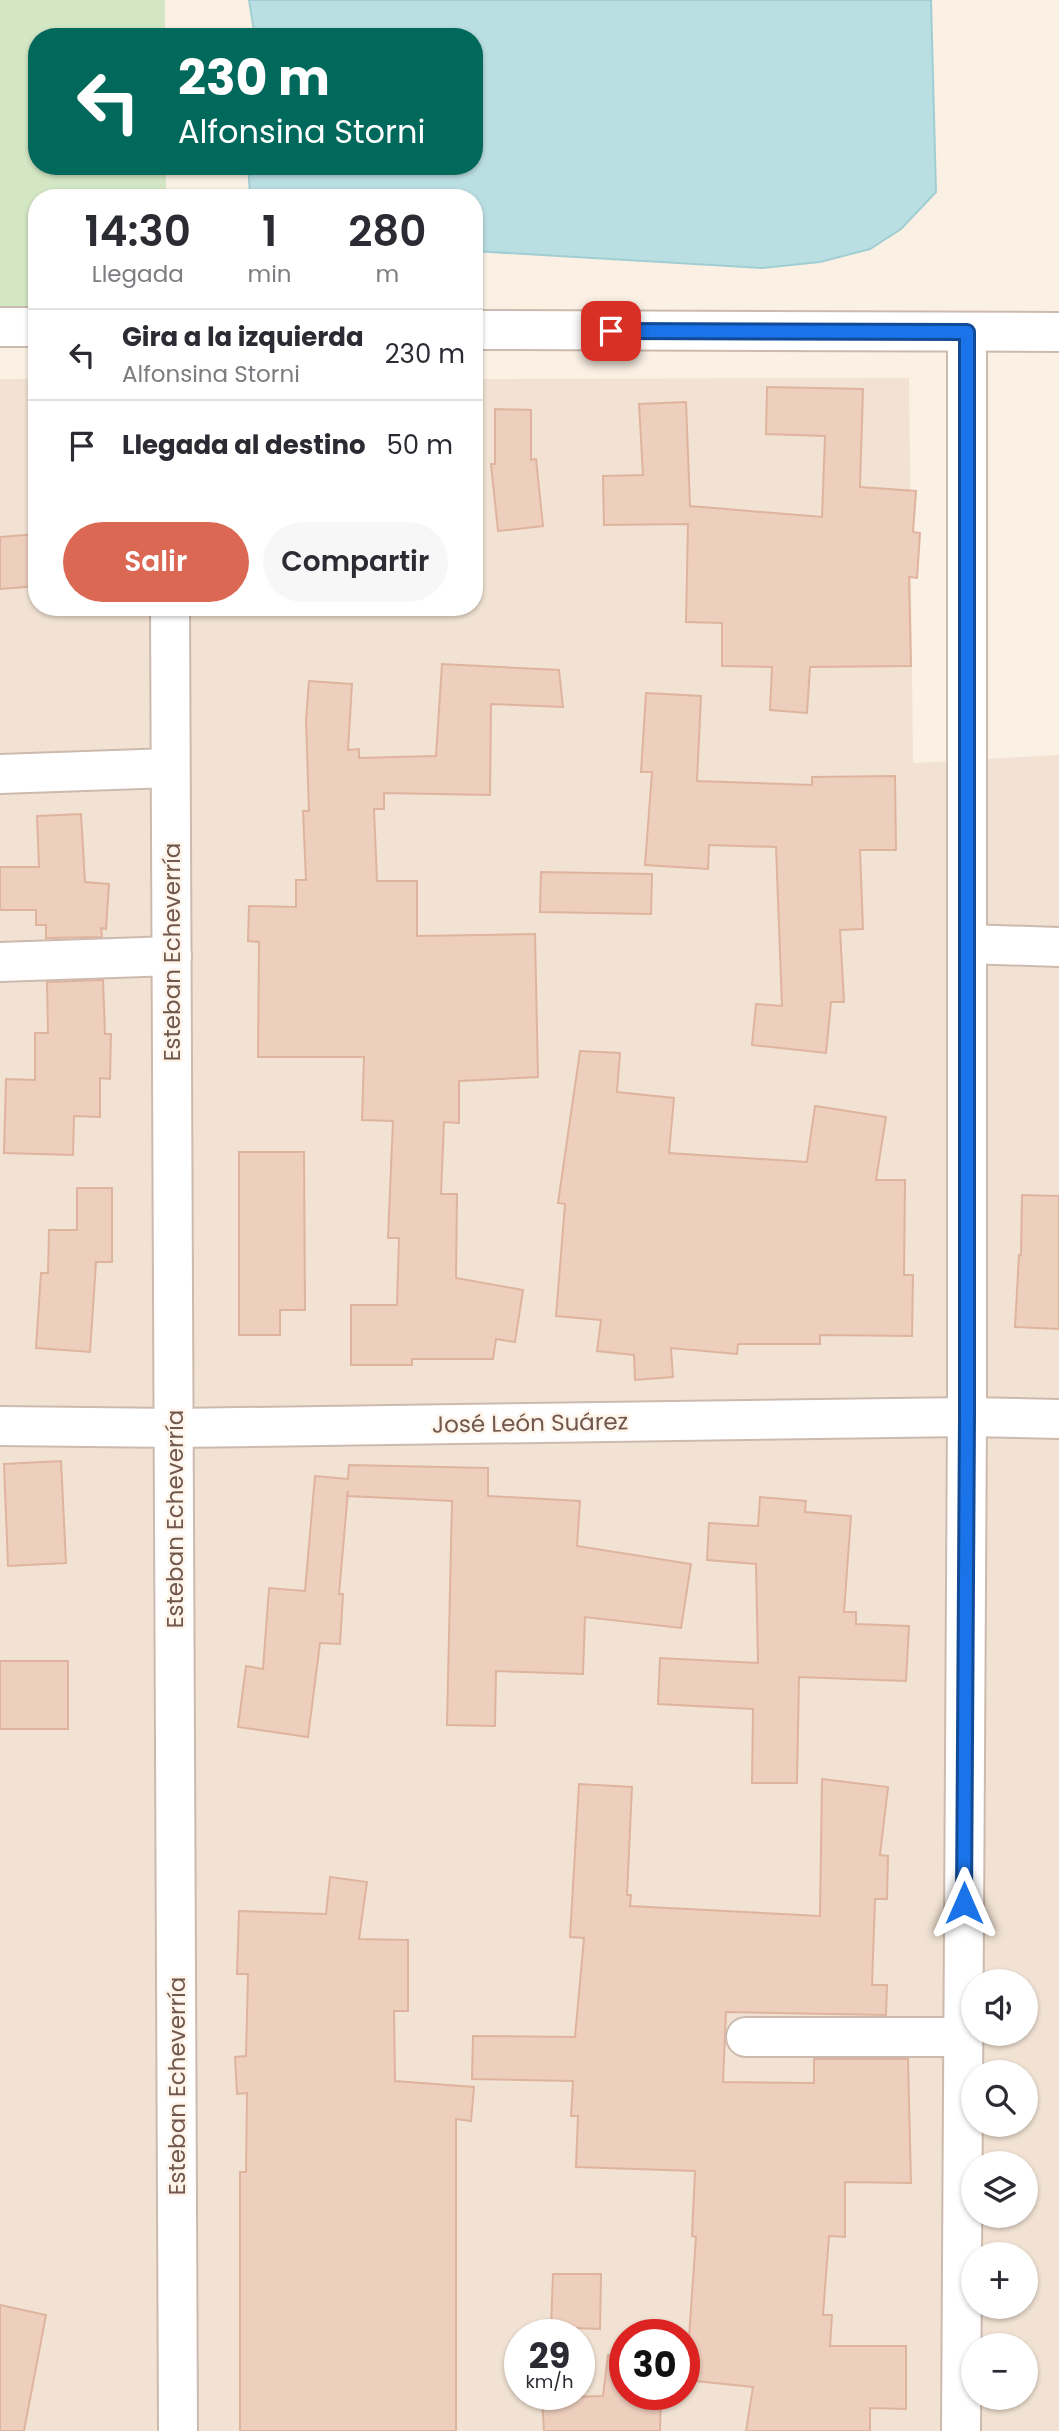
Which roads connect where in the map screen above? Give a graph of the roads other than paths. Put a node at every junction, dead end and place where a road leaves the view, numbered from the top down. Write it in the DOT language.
graph roads {
  1 [pos="0,327"];
  2 [pos="28,327"];
  3 [pos="483,330"];
  4 [pos="967,332"];
  5 [pos="1059,332"];
  6 [pos="170,616"];
  7 [pos="170,768"];
  8 [pos="0,774"];
  9 [pos="967,944"];
  10 [pos="1059,947"];
  11 [pos="172,956"];
  12 [pos="0,962"];
  13 [pos="967,1417"];
  14 [pos="1059,1419"];
  15 [pos="0,1426"];
  16 [pos="175,1428"];
  17 [pos="964,1969"];
  18 [pos="746,2037"];
  19 [pos="961,2038"];
  20 [pos="964,2046"];
  21 [pos="178,2431"];
  22 [pos="961,2431"];
  1 -- 2 [label="street"];
  3 -- 4 [label="street"];
  4 -- 5 [label="street"];
  4 -- 9 [label="street"];
  6 -- 7 [label="street, Esteban Echeverría"];
  7 -- 8 [label="street"];
  7 -- 11 [label="street, Esteban Echeverría"];
  9 -- 10 [label="street"];
  9 -- 13 [label="street"];
  11 -- 12 [label="street"];
  11 -- 16 [label="street, Esteban Echeverría"];
  13 -- 14 [label="street, José León Suárez"];
  13 -- 16 [label="street, José León Suárez"];
  13 -- 17 [label="street"];
  15 -- 16 [label="street, José León Suárez"];
  16 -- 21 [label="street, Esteban Echeverría"];
  18 -- 19 [label="street"];
  20 -- 22 [label="street"];
}
